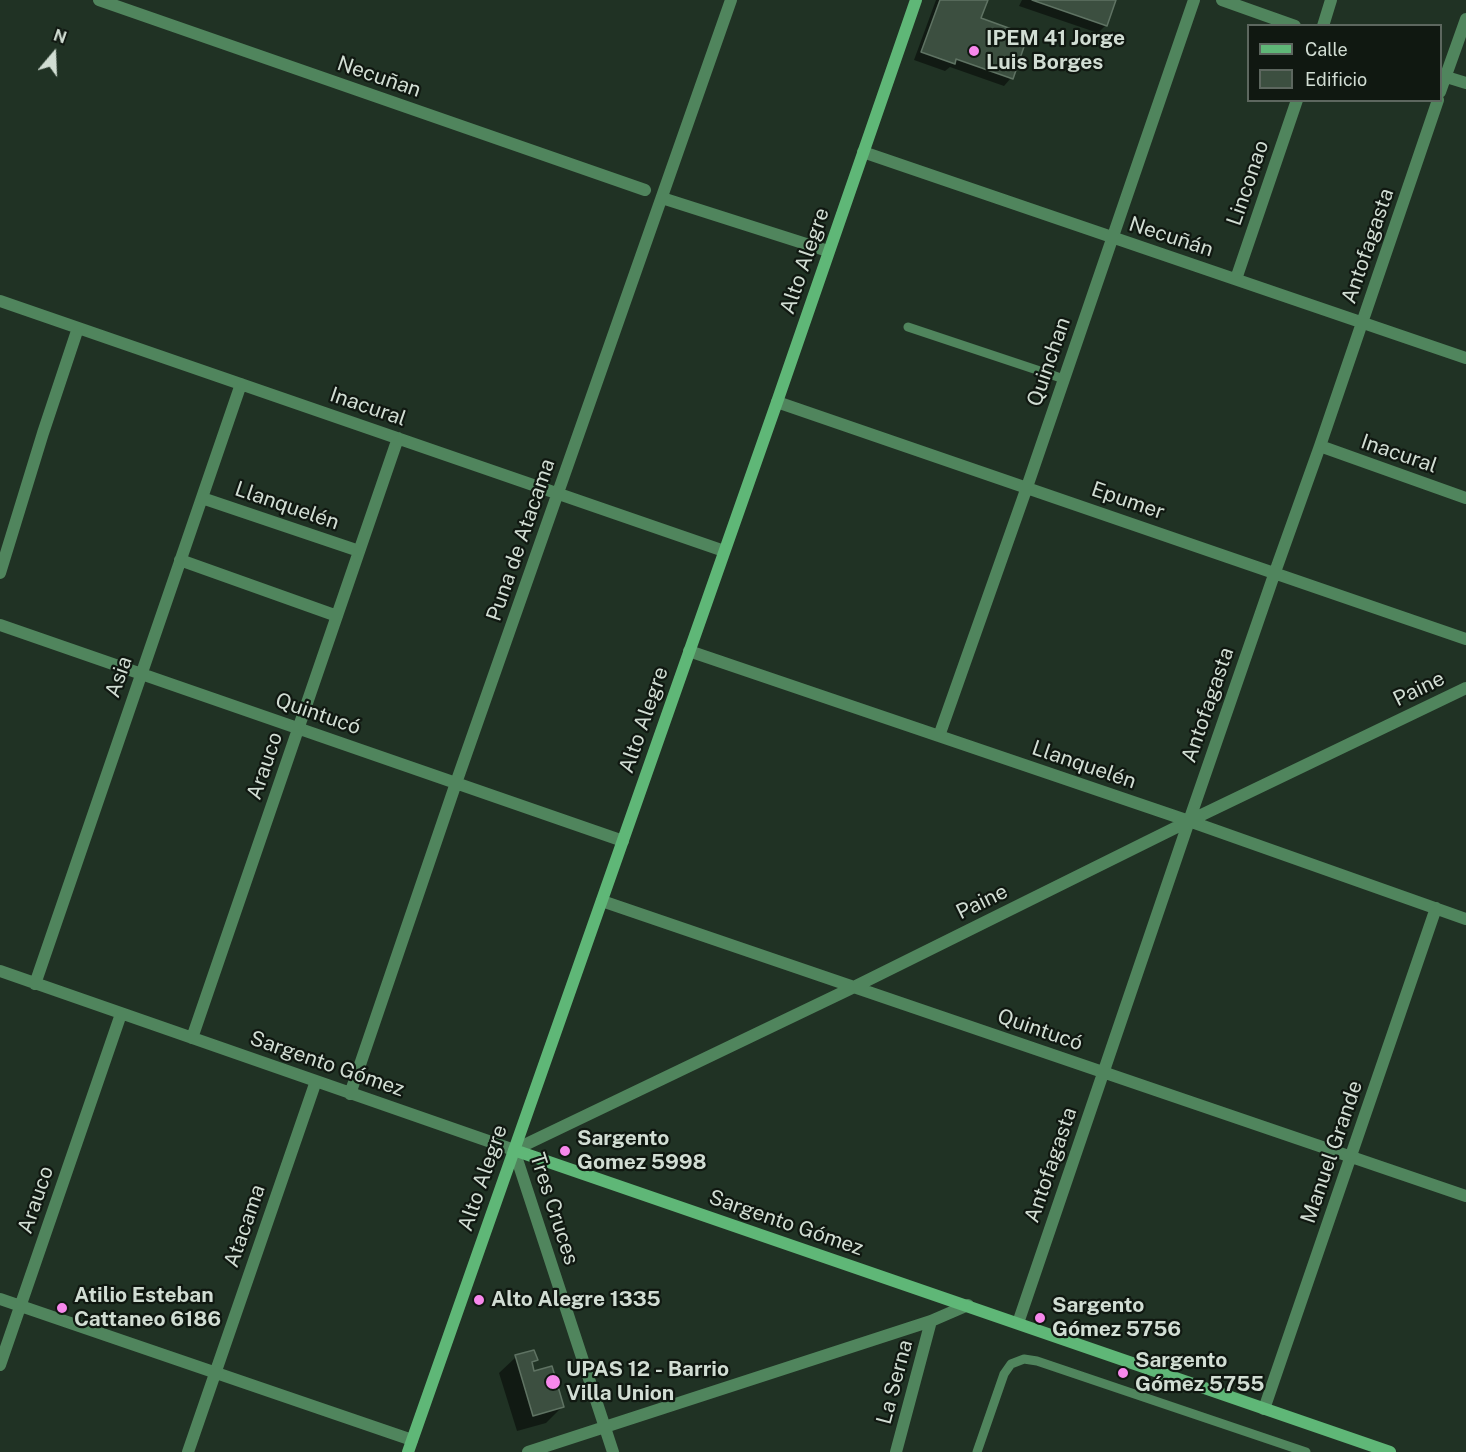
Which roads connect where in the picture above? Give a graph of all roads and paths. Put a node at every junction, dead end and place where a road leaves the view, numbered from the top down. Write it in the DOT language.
graph roads {
  1 [pos="99,0"];
  2 [pos="731,0"];
  3 [pos="916,0"];
  4 [pos="1194,0"];
  5 [pos="1222,0"];
  6 [pos="1331,0"];
  7 [pos="1466,19"];
  8 [pos="1289,24"];
  9 [pos="1324,24"];
  10 [pos="1443,75"];
  11 [pos="1466,83"];
  12 [pos="1296,102"];
  13 [pos="1437,102"];
  14 [pos="863,152"];
  15 [pos="645,190"];
  16 [pos="662,198"];
  17 [pos="1113,238"];
  18 [pos="828,251"];
  19 [pos="1236,279"];
  20 [pos="0,301"];
  21 [pos="1362,323"];
  22 [pos="908,327"];
  23 [pos="78,328"];
  24 [pos="1466,358"];
  25 [pos="1064,379"];
  26 [pos="241,384"];
  27 [pos="777,402"];
  28 [pos="398,438"];
  29 [pos="1320,446"];
  30 [pos="1027,487"];
  31 [pos="558,493"];
  32 [pos="202,498"];
  33 [pos="1466,498"];
  34 [pos="359,551"];
  35 [pos="724,551"];
  36 [pos="180,560"];
  37 [pos="1275,572"];
  38 [pos="0,573"];
  39 [pos="337,616"];
  40 [pos="0,625"];
  41 [pos="1466,639"];
  42 [pos="689,651"];
  43 [pos="141,673"];
  44 [pos="1466,688"];
  45 [pos="298,728"];
  46 [pos="939,736"];
  47 [pos="456,783"];
  48 [pos="1189,821"];
  49 [pos="624,841"];
  50 [pos="602,902"];
  51 [pos="1436,908"];
  52 [pos="1466,919"];
  53 [pos="0,972"];
  54 [pos="35,984"];
  55 [pos="854,987"];
  56 [pos="122,1014"];
  57 [pos="192,1038"];
  58 [pos="1103,1072"];
  59 [pos="316,1081"];
  60 [pos="350,1094"];
  61 [pos="514,1150"];
  62 [pos="1352,1157"];
  63 [pos="1466,1196"];
  64 [pos="0,1299"];
  65 [pos="968,1305"];
  66 [pos="20,1307"];
  67 [pos="931,1321"];
  68 [pos="1018,1323"];
  69 [pos="0,1365"];
  70 [pos="215,1373"];
  71 [pos="1264,1409"];
  72 [pos="606,1428"];
  73 [pos="410,1446"];
  74 [pos="188,1452"];
  75 [pos="528,1452"];
  76 [pos="613,1452"];
  77 [pos="896,1452"];
  78 [pos="977,1452"];
  79 [pos="1306,1452"];
  80 [pos="1390,1452"];
  1 -- 15 [label="street, Necuñan"];
  2 -- 16 [label="street, Puna de Atacama"];
  3 -- 14 [label="main road, Alto Alegre"];
  4 -- 17 [label="street, Quinchan"];
  5 -- 8 [label="street"];
  6 -- 9 [label="street"];
  7 -- 10 [label="street"];
  10 -- 11 [label="street"];
  12 -- 19 [label="street, Linconao"];
  13 -- 21 [label="street, Antofagasta"];
  14 -- 17 [label="street, Necuñán"];
  14 -- 18 [label="main road, Alto Alegre"];
  16 -- 18 [label="street"];
  16 -- 31 [label="street, Puna de Atacama"];
  17 -- 19 [label="street, Necuñán"];
  17 -- 25 [label="street, Quinchan"];
  18 -- 27 [label="main road, Alto Alegre"];
  19 -- 21 [label="street, Necuñán"];
  20 -- 23 [label="street, Inacural"];
  21 -- 24 [label="street, Necuñán"];
  21 -- 29 [label="street, Antofagasta"];
  22 -- 25 [label="lane"];
  23 -- 26 [label="street, Inacural"];
  23 -- 38 [label="street"];
  25 -- 30 [label="street, Quinchan"];
  26 -- 28 [label="street, Inacural"];
  26 -- 32 [label="street, Asia"];
  27 -- 30 [label="street, Epumer"];
  27 -- 35 [label="main road, Alto Alegre"];
  28 -- 31 [label="street, Inacural"];
  28 -- 34 [label="street, Arauco"];
  29 -- 33 [label="street, Inacural"];
  29 -- 37 [label="street, Antofagasta"];
  30 -- 37 [label="street, Epumer"];
  30 -- 46 [label="street, Quinchan"];
  31 -- 35 [label="street, Inacural"];
  31 -- 47 [label="street, Puna de Atacama"];
  32 -- 34 [label="street, Llanquelén"];
  32 -- 36 [label="street, Asia"];
  34 -- 39 [label="street, Arauco"];
  35 -- 42 [label="main road, Alto Alegre"];
  36 -- 39 [label="street"];
  36 -- 43 [label="street, Asia"];
  37 -- 41 [label="street, Epumer"];
  37 -- 48 [label="street, Antofagasta"];
  39 -- 45 [label="street, Arauco"];
  40 -- 43 [label="street, Quintucó"];
  42 -- 46 [label="street, Llanquelén"];
  42 -- 49 [label="main road, Alto Alegre"];
  43 -- 45 [label="street, Quintucó"];
  43 -- 54 [label="street, Asia"];
  44 -- 48 [label="street, Paine"];
  45 -- 47 [label="street, Quintucó"];
  45 -- 57 [label="street, Arauco"];
  46 -- 48 [label="street, Llanquelén"];
  47 -- 49 [label="street, Quintucó"];
  47 -- 60 [label="street, Puna de Atacama"];
  48 -- 51 [label="street, Llanquelén"];
  48 -- 55 [label="street, Paine"];
  48 -- 58 [label="street, Antofagasta"];
  49 -- 50 [label="main road, Alto Alegre"];
  50 -- 55 [label="street, Quintucó"];
  50 -- 61 [label="main road, Alto Alegre"];
  51 -- 52 [label="street, Llanquelén"];
  51 -- 62 [label="street, Manuel Grande"];
  53 -- 54 [label="street, Sargento Gómez"];
  54 -- 56 [label="street, Sargento Gómez"];
  55 -- 58 [label="street, Quintucó"];
  55 -- 61 [label="street, Paine"];
  56 -- 57 [label="street, Sargento Gómez"];
  56 -- 66 [label="street, Arauco"];
  57 -- 59 [label="street, Sargento Gómez"];
  58 -- 62 [label="street, Quintucó"];
  58 -- 68 [label="street, Antofagasta"];
  59 -- 60 [label="street, Sargento Gómez"];
  59 -- 70 [label="street, Atacama"];
  60 -- 61 [label="street, Sargento Gómez"];
  61 -- 65 [label="main road, Sargento Gómez"];
  61 -- 72 [label="street, Tres Cruces"];
  61 -- 73 [label="main road, Alto Alegre"];
  62 -- 63 [label="street, Quintucó"];
  62 -- 71 [label="street, Manuel Grande"];
  64 -- 66 [label="street"];
  65 -- 67 [label="street"];
  65 -- 68 [label="main road, Sargento Gómez"];
  66 -- 69 [label="street, Arauco"];
  66 -- 70 [label="street"];
  67 -- 72 [label="street"];
  67 -- 77 [label="street, La Serna"];
  68 -- 71 [label="main road, Sargento Gómez"];
  70 -- 73 [label="street"];
  70 -- 74 [label="street, Atacama"];
  71 -- 80 [label="main road, Sargento Gómez"];
  72 -- 75 [label="street"];
  72 -- 76 [label="street, Tres Cruces"];
  78 -- 79 [label="lane"];
}
